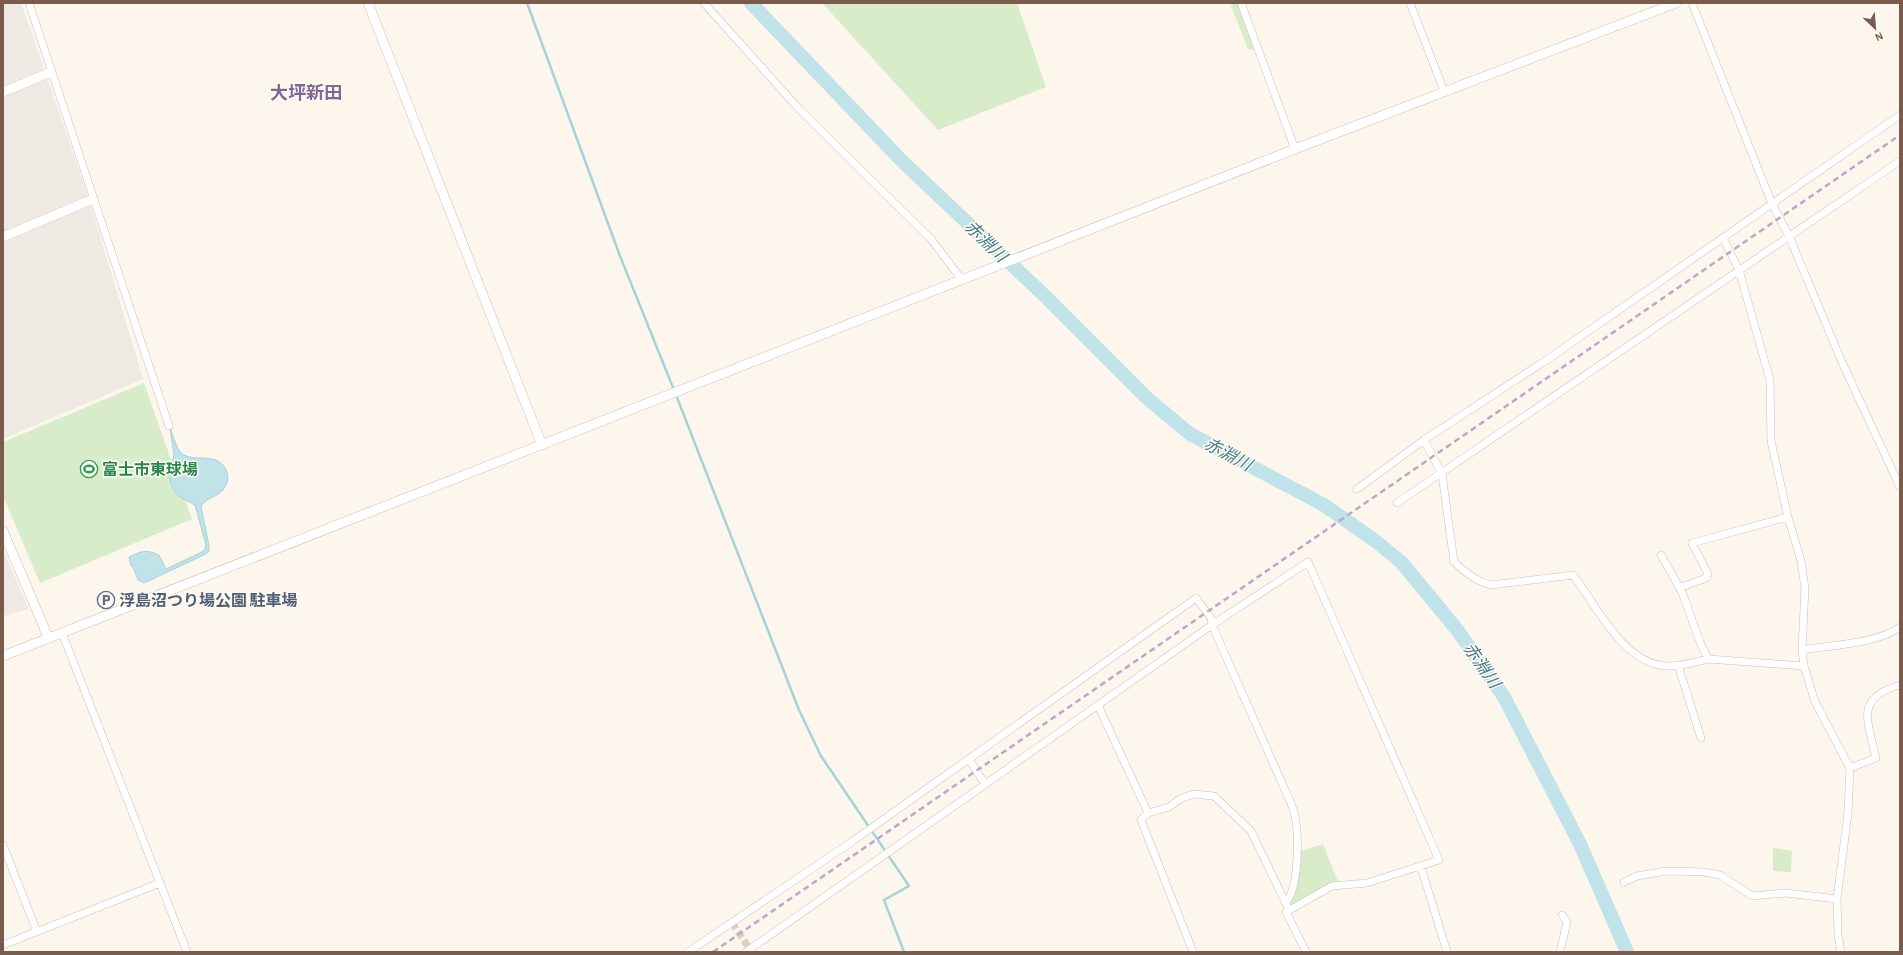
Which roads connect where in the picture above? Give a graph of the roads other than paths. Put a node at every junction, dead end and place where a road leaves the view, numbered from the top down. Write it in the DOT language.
graph roads {
  1 [pos="29,3"];
  2 [pos="368,3"];
  3 [pos="704,3"];
  4 [pos="1241,3"];
  5 [pos="1410,3"];
  6 [pos="1676,3"];
  7 [pos="1692,3"];
  8 [pos="51,72"];
  9 [pos="1444,91"];
  10 [pos="3,92"];
  11 [pos="1900,115"];
  12 [pos="1295,149"];
  13 [pos="1900,160"];
  14 [pos="93,199"];
  15 [pos="1772,204"];
  16 [pos="1789,236"];
  17 [pos="3,237"];
  18 [pos="1723,238"];
  19 [pos="1739,270"];
  20 [pos="966,278"];
  21 [pos="169,426"];
  22 [pos="1424,440"];
  23 [pos="542,445"];
  24 [pos="1442,474"];
  25 [pos="1900,487"];
  26 [pos="1357,489"];
  27 [pos="1397,503"];
  28 [pos="1788,517"];
  29 [pos="3,530"];
  30 [pos="1662,555"];
  31 [pos="1679,588"];
  32 [pos="1212,625"];
  33 [pos="1900,627"];
  34 [pos="62,633"];
  35 [pos="49,639"];
  36 [pos="1802,650"];
  37 [pos="3,656"];
  38 [pos="1708,659"];
  39 [pos="1678,665"];
  40 [pos="1804,666"];
  41 [pos="1900,685"];
  42 [pos="1099,706"];
  43 [pos="1701,738"];
  44 [pos="969,759"];
  45 [pos="1850,768"];
  46 [pos="986,784"];
  47 [pos="1148,813"];
  48 [pos="3,845"];
  49 [pos="1421,867"];
  50 [pos="1624,882"];
  51 [pos="160,883"];
  52 [pos="1837,899"];
  53 [pos="1286,902"];
  54 [pos="1289,910"];
  55 [pos="1562,915"];
  56 [pos="37,932"];
  57 [pos="3,945"];
  58 [pos="749,951"];
  59 [pos="187,952"];
  60 [pos="688,952"];
  61 [pos="1193,952"];
  62 [pos="1306,952"];
  63 [pos="1447,952"];
  64 [pos="1560,952"];
  65 [pos="1841,952"];
  1 -- 8 [label="street"];
  2 -- 23 [label="street"];
  3 -- 20 [label="street"];
  4 -- 12 [label="street"];
  5 -- 9 [label="street"];
  6 -- 9 [label="street"];
  7 -- 15 [label="street"];
  8 -- 10 [label="street"];
  8 -- 14 [label="street"];
  9 -- 12 [label="street"];
  11 -- 15 [label="street"];
  12 -- 20 [label="street"];
  13 -- 16 [label="street"];
  14 -- 17 [label="street"];
  14 -- 21 [label="street"];
  15 -- 16 [label="street"];
  15 -- 18 [label="street"];
  16 -- 19 [label="street"];
  16 -- 25 [label="street"];
  18 -- 19 [label="street"];
  18 -- 22 [label="street"];
  19 -- 24 [label="street"];
  19 -- 28 [label="street"];
  20 -- 23 [label="street"];
  22 -- 24 [label="street"];
  22 -- 26 [label="street"];
  23 -- 34 [label="street"];
  24 -- 27 [label="street"];
  24 -- 39 [label="street"];
  28 -- 31 [label="street"];
  28 -- 36 [label="street"];
  29 -- 35 [label="street"];
  30 -- 31 [label="street"];
  31 -- 38 [label="street"];
  32 -- 42 [label="street"];
  32 -- 44 [label="street"];
  32 -- 49 [label="street"];
  32 -- 53 [label="street"];
  33 -- 36 [label="street"];
  34 -- 35 [label="street"];
  34 -- 51 [label="street"];
  35 -- 37 [label="street"];
  36 -- 40 [label="street"];
  38 -- 39 [label="street"];
  38 -- 40 [label="street"];
  39 -- 43 [label="street"];
  40 -- 45 [label="street"];
  41 -- 45 [label="street"];
  42 -- 46 [label="street"];
  42 -- 47 [label="street"];
  44 -- 46 [label="street"];
  44 -- 60 [label="street"];
  45 -- 52 [label="street"];
  46 -- 58 [label="street"];
  47 -- 53 [label="street"];
  47 -- 61 [label="street"];
  48 -- 56 [label="street"];
  49 -- 54 [label="street"];
  49 -- 63 [label="street"];
  50 -- 52 [label="street"];
  51 -- 56 [label="street"];
  51 -- 59 [label="street"];
  52 -- 65 [label="street"];
  53 -- 54 [label="street"];
  54 -- 62 [label="street"];
  55 -- 64 [label="street"];
  56 -- 57 [label="street"];
}
